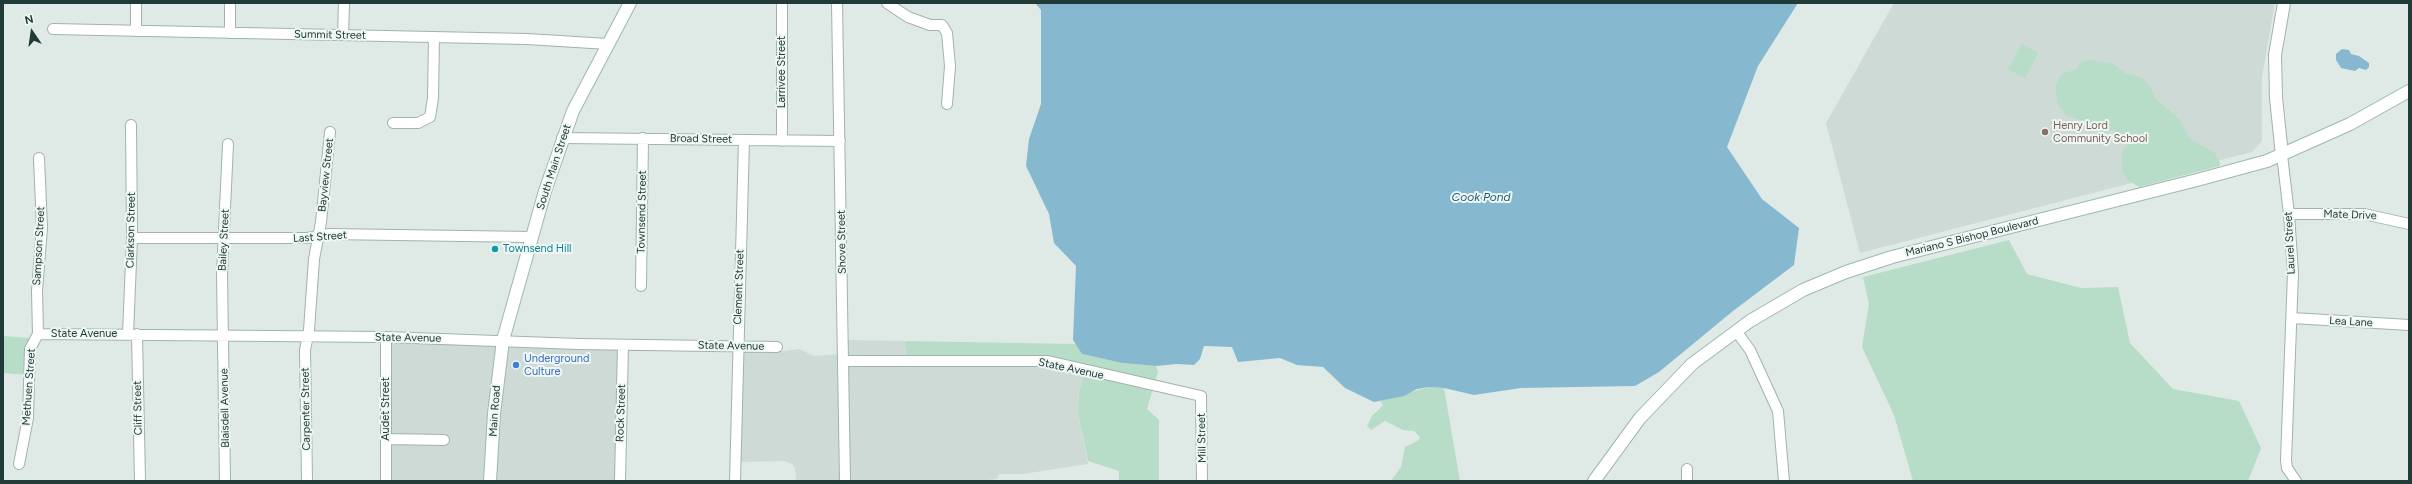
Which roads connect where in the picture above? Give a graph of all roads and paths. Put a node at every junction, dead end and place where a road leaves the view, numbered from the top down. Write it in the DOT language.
graph roads {
  1 [pos="136,3"];
  2 [pos="230,3"];
  3 [pos="344,3"];
  4 [pos="630,3"];
  5 [pos="782,3"];
  6 [pos="837,3"];
  7 [pos="887,3"];
  8 [pos="2284,3"];
  9 [pos="53,29"];
  10 [pos="136,31"];
  11 [pos="230,33"];
  12 [pos="343,35"];
  13 [pos="434,37"];
  14 [pos="608,44"];
  15 [pos="2409,91"];
  16 [pos="947,104"];
  17 [pos="393,123"];
  18 [pos="131,125"];
  19 [pos="330,132"];
  20 [pos="562,138"];
  21 [pos="643,138"];
  22 [pos="744,140"];
  23 [pos="782,141"];
  24 [pos="840,142"];
  25 [pos="228,144"];
  26 [pos="2282,155"];
  27 [pos="39,158"];
  28 [pos="2289,214"];
  29 [pos="2409,224"];
  30 [pos="319,236"];
  31 [pos="532,237"];
  32 [pos="132,238"];
  33 [pos="225,239"];
  34 [pos="641,286"];
  35 [pos="2292,318"];
  36 [pos="2409,324"];
  37 [pos="1736,330"];
  38 [pos="38,334"];
  39 [pos="132,334"];
  40 [pos="224,336"];
  41 [pos="307,337"];
  42 [pos="386,338"];
  43 [pos="503,340"];
  44 [pos="623,345"];
  45 [pos="738,346"];
  46 [pos="777,347"];
  47 [pos="844,361"];
  48 [pos="1201,396"];
  49 [pos="386,439"];
  50 [pos="444,440"];
  51 [pos="19,464"];
  52 [pos="1687,469"];
  53 [pos="140,481"];
  54 [pos="226,481"];
  55 [pos="307,481"];
  56 [pos="386,481"];
  57 [pos="490,481"];
  58 [pos="620,481"];
  59 [pos="735,481"];
  60 [pos="845,481"];
  61 [pos="1202,481"];
  62 [pos="1594,481"];
  63 [pos="1687,481"];
  64 [pos="1784,481"];
  65 [pos="2296,481"];
  1 -- 10 [label="street"];
  2 -- 11 [label="street"];
  3 -- 12 [label="street"];
  4 -- 14 [label="main road, South Main Street"];
  5 -- 23 [label="street, Larrivee Street"];
  6 -- 24 [label="street, Shove Street"];
  7 -- 16 [label="street"];
  8 -- 26 [label="main road, Laurel Street"];
  9 -- 10 [label="street, Summit Street"];
  10 -- 11 [label="street, Summit Street"];
  11 -- 12 [label="street, Summit Street"];
  12 -- 13 [label="street, Summit Street"];
  13 -- 14 [label="street, Summit Street"];
  13 -- 17 [label="street"];
  14 -- 20 [label="main road, South Main Street"];
  15 -- 26 [label="main road, Mariano S Bishop Boulevard"];
  18 -- 32 [label="street, Clarkson Street"];
  19 -- 30 [label="street, Bayview Street"];
  20 -- 21 [label="street, Broad Street"];
  20 -- 31 [label="main road, South Main Street"];
  21 -- 22 [label="street, Broad Street"];
  21 -- 34 [label="street, Townsend Street"];
  22 -- 23 [label="street, Broad Street"];
  22 -- 45 [label="street, Clement Street"];
  23 -- 24 [label="street, Broad Street"];
  24 -- 47 [label="street, Shove Street"];
  25 -- 33 [label="street, Bailey Street"];
  26 -- 28 [label="street, Laurel Street"];
  26 -- 37 [label="main road, Mariano S Bishop Boulevard"];
  27 -- 38 [label="street, Sampson Street"];
  28 -- 29 [label="street, Mate Drive"];
  28 -- 35 [label="street, Laurel Street"];
  30 -- 31 [label="street, Last Street"];
  30 -- 33 [label="street, Last Street"];
  30 -- 41 [label="street, Bayview Street"];
  31 -- 43 [label="main road, South Main Street"];
  32 -- 33 [label="street, Last Street"];
  32 -- 39 [label="street, Clarkson Street"];
  33 -- 40 [label="street, Bailey Street"];
  35 -- 36 [label="street, Lea Lane"];
  35 -- 65 [label="street, Laurel Street"];
  37 -- 62 [label="main road, Mariano S Bishop Boulevard"];
  37 -- 64 [label="street"];
  38 -- 39 [label="street, State Avenue"];
  38 -- 51 [label="street, Methuen Street"];
  39 -- 40 [label="street, State Avenue"];
  39 -- 53 [label="street, Cliff Street"];
  40 -- 41 [label="street, State Avenue"];
  40 -- 54 [label="street, Blaisdell Avenue"];
  41 -- 42 [label="street, State Avenue"];
  41 -- 55 [label="street, Carpenter Street"];
  42 -- 43 [label="street, State Avenue"];
  42 -- 49 [label="street, Audet Street"];
  43 -- 44 [label="street, State Avenue"];
  43 -- 57 [label="main road, Main Road"];
  44 -- 45 [label="street, State Avenue"];
  44 -- 58 [label="street, Rock Street"];
  45 -- 46 [label="street, State Avenue"];
  45 -- 59 [label="street, Clement Street"];
  47 -- 48 [label="street, State Avenue"];
  47 -- 60 [label="street, Shove Street"];
  48 -- 61 [label="street, Mill Street"];
  49 -- 50 [label="street"];
  49 -- 56 [label="street, Audet Street"];
  52 -- 63 [label="street"];
}
